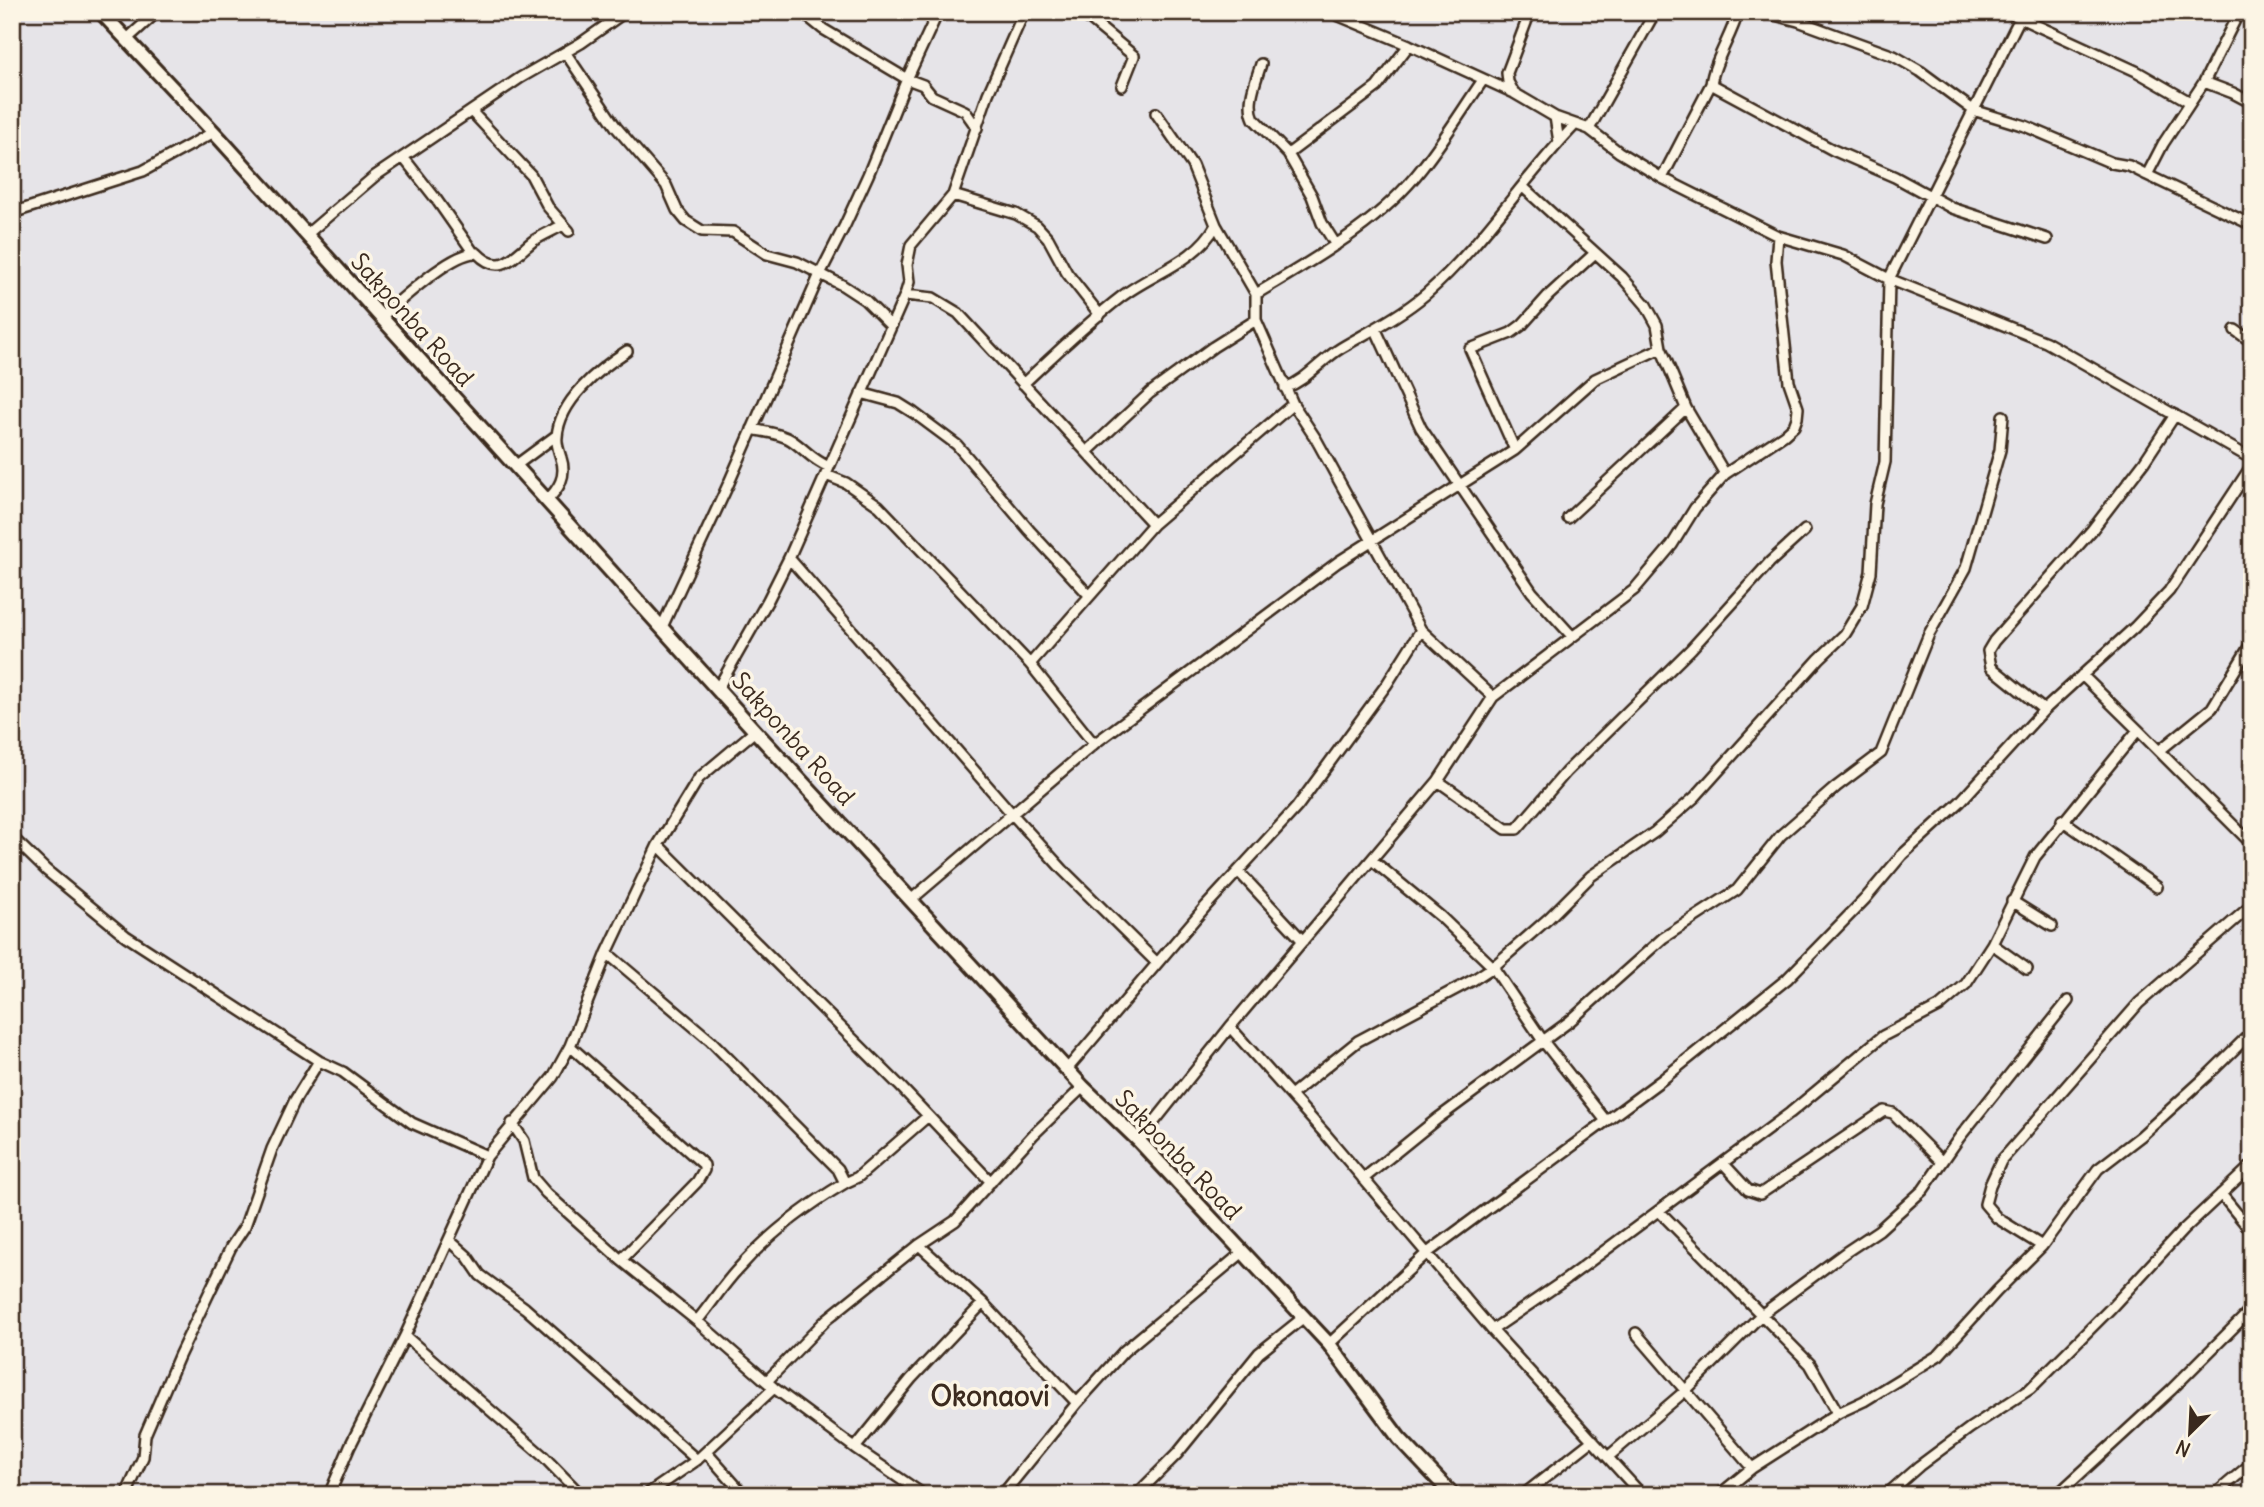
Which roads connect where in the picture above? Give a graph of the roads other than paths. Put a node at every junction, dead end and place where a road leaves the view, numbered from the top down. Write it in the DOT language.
graph roads {
  1 [pos="102,12"];
  2 [pos="157,12"];
  3 [pos="625,12"];
  4 [pos="802,12"];
  5 [pos="937,12"];
  6 [pos="1024,12"];
  7 [pos="1081,12"];
  8 [pos="1331,12"];
  9 [pos="1530,12"];
  10 [pos="1655,12"];
  11 [pos="1738,12"];
  12 [pos="1763,12"];
  13 [pos="2007,12"];
  14 [pos="2239,12"];
  15 [pos="2022,15"];
  16 [pos="126,40"];
  17 [pos="1409,45"];
  18 [pos="565,52"];
  19 [pos="1261,64"];
  20 [pos="907,79"];
  21 [pos="1483,80"];
  22 [pos="2204,82"];
  23 [pos="1711,84"];
  24 [pos="1122,86"];
  25 [pos="1514,93"];
  26 [pos="2190,102"];
  27 [pos="2252,103"];
  28 [pos="1973,110"];
  29 [pos="471,111"];
  30 [pos="1156,113"];
  31 [pos="1555,117"];
  32 [pos="1574,126"];
  33 [pos="977,128"];
  34 [pos="1589,129"];
  35 [pos="214,132"];
  36 [pos="1559,142"];
  37 [pos="1288,154"];
  38 [pos="403,157"];
  39 [pos="2147,176"];
  40 [pos="1662,178"];
  41 [pos="1523,187"];
  42 [pos="953,195"];
  43 [pos="1931,196"];
  44 [pos="12,213"];
  45 [pos="1216,225"];
  46 [pos="2252,225"];
  47 [pos="306,235"];
  48 [pos="1778,236"];
  49 [pos="2047,239"];
  50 [pos="1336,245"];
  51 [pos="473,253"];
  52 [pos="1594,254"];
  53 [pos="820,274"];
  54 [pos="1889,279"];
  55 [pos="1256,294"];
  56 [pos="905,295"];
  57 [pos="1100,315"];
  58 [pos="381,317"];
  59 [pos="1256,320"];
  60 [pos="891,326"];
  61 [pos="1376,330"];
  62 [pos="2235,330"];
  63 [pos="2252,342"];
  64 [pos="1661,348"];
  65 [pos="626,351"];
  66 [pos="1023,384"];
  67 [pos="1285,388"];
  68 [pos="862,393"];
  69 [pos="1293,404"];
  70 [pos="1686,408"];
  71 [pos="2175,415"];
  72 [pos="2003,416"];
  73 [pos="752,429"];
  74 [pos="556,435"];
  75 [pos="1515,450"];
  76 [pos="1088,451"];
  77 [pos="2252,459"];
  78 [pos="2252,465"];
  79 [pos="515,466"];
  80 [pos="827,471"];
  81 [pos="1725,474"];
  82 [pos="1460,487"];
  83 [pos="546,501"];
  84 [pos="1568,518"];
  85 [pos="1153,524"];
  86 [pos="1805,530"];
  87 [pos="1372,540"];
  88 [pos="789,558"];
  89 [pos="1089,595"];
  90 [pos="662,627"];
  91 [pos="1421,630"];
  92 [pos="1571,635"];
  93 [pos="2252,642"];
  94 [pos="1030,664"];
  95 [pos="2082,675"];
  96 [pos="718,688"];
  97 [pos="1493,697"];
  98 [pos="2044,710"];
  99 [pos="2138,730"];
  100 [pos="755,731"];
  101 [pos="1094,744"];
  102 [pos="2159,751"];
  103 [pos="1438,781"];
  104 [pos="1013,815"];
  105 [pos="2063,820"];
  106 [pos="12,837"];
  107 [pos="2250,839"];
  108 [pos="658,845"];
  109 [pos="1372,860"];
  110 [pos="1238,871"];
  111 [pos="2157,887"];
  112 [pos="912,899"];
  113 [pos="2012,901"];
  114 [pos="2252,905"];
  115 [pos="2052,926"];
  116 [pos="1303,941"];
  117 [pos="1992,944"];
  118 [pos="607,953"];
  119 [pos="1157,963"];
  120 [pos="1493,967"];
  121 [pos="2027,969"];
  122 [pos="2068,1002"];
  123 [pos="1230,1027"];
  124 [pos="2252,1032"];
  125 [pos="1543,1041"];
  126 [pos="570,1046"];
  127 [pos="319,1061"];
  128 [pos="1068,1068"];
  129 [pos="1083,1087"];
  130 [pos="1291,1095"];
  131 [pos="928,1116"];
  132 [pos="1606,1121"];
  133 [pos="513,1123"];
  134 [pos="1139,1141"];
  135 [pos="487,1156"];
  136 [pos="1942,1162"];
  137 [pos="1723,1163"];
  138 [pos="2252,1165"];
  139 [pos="1363,1179"];
  140 [pos="991,1182"];
  141 [pos="845,1183"];
  142 [pos="2221,1194"];
  143 [pos="1659,1211"];
  144 [pos="2252,1232"];
  145 [pos="449,1240"];
  146 [pos="919,1245"];
  147 [pos="2042,1247"];
  148 [pos="1243,1252"];
  149 [pos="1426,1254"];
  150 [pos="621,1260"];
  151 [pos="983,1303"];
  152 [pos="2252,1309"];
  153 [pos="1761,1315"];
  154 [pos="1304,1317"];
  155 [pos="697,1321"];
  156 [pos="1492,1330"];
  157 [pos="1636,1333"];
  158 [pos="405,1336"];
  159 [pos="1329,1344"];
  160 [pos="770,1385"];
  161 [pos="1685,1391"];
  162 [pos="1077,1403"];
  163 [pos="1838,1413"];
  164 [pos="1593,1440"];
  165 [pos="855,1448"];
  166 [pos="706,1452"];
  167 [pos="1609,1456"];
  168 [pos="697,1460"];
  169 [pos="2252,1462"];
  170 [pos="1752,1468"];
  171 [pos="126,1495"];
  172 [pos="329,1495"];
  173 [pos="581,1495"];
  174 [pos="646,1495"];
  175 [pos="744,1495"];
  176 [pos="924,1495"];
  177 [pos="1002,1495"];
  178 [pos="1136,1495"];
  179 [pos="1453,1495"];
  180 [pos="1523,1495"];
  181 [pos="1642,1495"];
  182 [pos="1719,1495"];
  183 [pos="1886,1495"];
  184 [pos="2056,1495"];
  185 [pos="2214,1495"];
  1 -- 16 [label="main road, Sakponba Road"];
  2 -- 16 [label="street"];
  3 -- 18 [label="street"];
  4 -- 20 [label="street"];
  5 -- 20 [label="street"];
  6 -- 33 [label="street"];
  7 -- 24 [label="street"];
  8 -- 17 [label="street"];
  9 -- 25 [label="street"];
  10 -- 34 [label="street"];
  11 -- 23 [label="street"];
  12 -- 28 [label="street"];
  13 -- 15 [label="street"];
  14 -- 22 [label="street"];
  15 -- 26 [label="street"];
  15 -- 28 [label="street"];
  16 -- 35 [label="main road, Sakponba Road"];
  17 -- 21 [label="street"];
  17 -- 37 [label="street"];
  18 -- 29 [label="street"];
  18 -- 53 [label="street"];
  19 -- 37 [label="street"];
  20 -- 33 [label="street"];
  20 -- 53 [label="street"];
  21 -- 25 [label="street"];
  21 -- 50 [label="street"];
  22 -- 26 [label="street"];
  22 -- 27 [label="street"];
  23 -- 40 [label="street"];
  23 -- 43 [label="street"];
  25 -- 31 [label="street"];
  26 -- 39 [label="street"];
  28 -- 39 [label="street"];
  28 -- 43 [label="street"];
  29 -- 38 [label="street"];
  29 -- 51 [label="street"];
  30 -- 45 [label="street"];
  31 -- 32 [label="street"];
  31 -- 36 [label="street"];
  32 -- 34 [label="street"];
  32 -- 36 [label="street"];
  33 -- 42 [label="street"];
  34 -- 40 [label="street"];
  35 -- 44 [label="street"];
  35 -- 47 [label="main road, Sakponba Road"];
  36 -- 41 [label="street"];
  37 -- 50 [label="street"];
  38 -- 47 [label="street"];
  38 -- 51 [label="street"];
  39 -- 46 [label="street"];
  40 -- 48 [label="street"];
  41 -- 52 [label="street"];
  41 -- 61 [label="street"];
  42 -- 56 [label="street"];
  42 -- 57 [label="street"];
  43 -- 49 [label="street"];
  43 -- 54 [label="street"];
  45 -- 55 [label="street"];
  45 -- 57 [label="street"];
  47 -- 58 [label="main road, Sakponba Road"];
  48 -- 54 [label="street"];
  48 -- 81 [label="street"];
  50 -- 55 [label="street"];
  51 -- 58 [label="street"];
  52 -- 64 [label="street"];
  52 -- 75 [label="street"];
  53 -- 60 [label="street"];
  53 -- 73 [label="street"];
  54 -- 71 [label="street"];
  54 -- 120 [label="street"];
  55 -- 59 [label="street"];
  56 -- 60 [label="street"];
  56 -- 66 [label="street"];
  57 -- 66 [label="street"];
  58 -- 79 [label="main road, Sakponba Road"];
  59 -- 67 [label="street"];
  59 -- 76 [label="street"];
  60 -- 68 [label="street"];
  61 -- 67 [label="street"];
  61 -- 82 [label="street"];
  62 -- 63 [label="street"];
  64 -- 70 [label="street"];
  64 -- 75 [label="street"];
  65 -- 74 [label="street"];
  66 -- 76 [label="street"];
  67 -- 69 [label="street"];
  68 -- 80 [label="street"];
  68 -- 89 [label="street"];
  69 -- 85 [label="street"];
  69 -- 87 [label="street"];
  70 -- 81 [label="street"];
  70 -- 84 [label="street"];
  71 -- 77 [label="street"];
  71 -- 98 [label="street"];
  72 -- 125 [label="street"];
  73 -- 80 [label="street"];
  73 -- 90 [label="street"];
  74 -- 79 [label="street"];
  74 -- 83 [label="street"];
  75 -- 82 [label="street"];
  76 -- 85 [label="street"];
  78 -- 95 [label="street"];
  79 -- 83 [label="main road, Sakponba Road"];
  80 -- 88 [label="street"];
  80 -- 94 [label="street"];
  81 -- 92 [label="street"];
  82 -- 87 [label="street"];
  82 -- 92 [label="street"];
  83 -- 90 [label="main road, Sakponba Road"];
  85 -- 89 [label="street"];
  86 -- 103 [label="street"];
  87 -- 91 [label="street"];
  87 -- 101 [label="street"];
  88 -- 96 [label="street"];
  88 -- 104 [label="street"];
  89 -- 94 [label="street"];
  90 -- 96 [label="main road, Sakponba Road"];
  91 -- 97 [label="street"];
  91 -- 110 [label="street"];
  92 -- 97 [label="street"];
  93 -- 102 [label="street"];
  94 -- 101 [label="street"];
  95 -- 98 [label="street"];
  95 -- 99 [label="street"];
  96 -- 100 [label="main road, Sakponba Road"];
  97 -- 103 [label="street"];
  98 -- 132 [label="street"];
  99 -- 102 [label="street"];
  99 -- 105 [label="street"];
  100 -- 108 [label="street"];
  100 -- 112 [label="main road, Sakponba Road"];
  101 -- 104 [label="street"];
  102 -- 107 [label="street"];
  103 -- 109 [label="street"];
  104 -- 112 [label="street"];
  104 -- 119 [label="street"];
  105 -- 111 [label="street"];
  105 -- 113 [label="street"];
  106 -- 127 [label="street"];
  108 -- 118 [label="street"];
  108 -- 131 [label="street"];
  109 -- 116 [label="street"];
  109 -- 120 [label="street"];
  110 -- 116 [label="street"];
  110 -- 119 [label="street"];
  112 -- 128 [label="main road, Sakponba Road"];
  113 -- 115 [label="street"];
  113 -- 117 [label="street"];
  114 -- 147 [label="street"];
  116 -- 123 [label="street"];
  117 -- 121 [label="street"];
  117 -- 137 [label="street"];
  118 -- 126 [label="street"];
  118 -- 141 [label="street"];
  119 -- 128 [label="street"];
  120 -- 125 [label="street"];
  120 -- 130 [label="street"];
  122 -- 136 [label="street"];
  123 -- 130 [label="street"];
  123 -- 134 [label="street"];
  124 -- 147 [label="street"];
  125 -- 132 [label="street"];
  125 -- 139 [label="street"];
  126 -- 133 [label="street"];
  126 -- 150 [label="street"];
  127 -- 135 [label="street"];
  127 -- 171 [label="street"];
  128 -- 129 [label="main road, Sakponba Road"];
  129 -- 134 [label="main road, Sakponba Road"];
  129 -- 140 [label="street"];
  130 -- 139 [label="street"];
  131 -- 140 [label="street"];
  131 -- 141 [label="street"];
  132 -- 149 [label="street"];
  133 -- 135 [label="street"];
  133 -- 150 [label="street"];
  134 -- 148 [label="main road, Sakponba Road"];
  135 -- 145 [label="street"];
  136 -- 137 [label="street"];
  136 -- 153 [label="street"];
  137 -- 143 [label="street"];
  138 -- 142 [label="street"];
  139 -- 149 [label="street"];
  140 -- 146 [label="street"];
  141 -- 155 [label="street"];
  142 -- 144 [label="street"];
  142 -- 183 [label="street"];
  143 -- 153 [label="street"];
  143 -- 156 [label="street"];
  145 -- 158 [label="street"];
  145 -- 168 [label="street"];
  146 -- 151 [label="street"];
  146 -- 160 [label="street"];
  147 -- 163 [label="street"];
  148 -- 154 [label="main road, Sakponba Road"];
  148 -- 162 [label="street"];
  149 -- 156 [label="street"];
  149 -- 159 [label="street"];
  150 -- 155 [label="street"];
  151 -- 162 [label="street"];
  151 -- 165 [label="street"];
  152 -- 184 [label="street"];
  153 -- 161 [label="street"];
  153 -- 163 [label="street"];
  154 -- 159 [label="main road, Sakponba Road"];
  154 -- 178 [label="street"];
  155 -- 160 [label="street"];
  156 -- 164 [label="street"];
  157 -- 161 [label="street"];
  158 -- 172 [label="street"];
  158 -- 173 [label="street"];
  159 -- 179 [label="main road, Sakponba Road"];
  160 -- 165 [label="street"];
  160 -- 166 [label="street"];
  161 -- 167 [label="street"];
  161 -- 170 [label="street"];
  162 -- 177 [label="street"];
  163 -- 170 [label="street"];
  164 -- 167 [label="street"];
  164 -- 180 [label="street"];
  165 -- 176 [label="street"];
  166 -- 168 [label="street"];
  166 -- 175 [label="street"];
  167 -- 181 [label="street"];
  168 -- 174 [label="street"];
  169 -- 185 [label="street"];
  170 -- 182 [label="street"];
}
